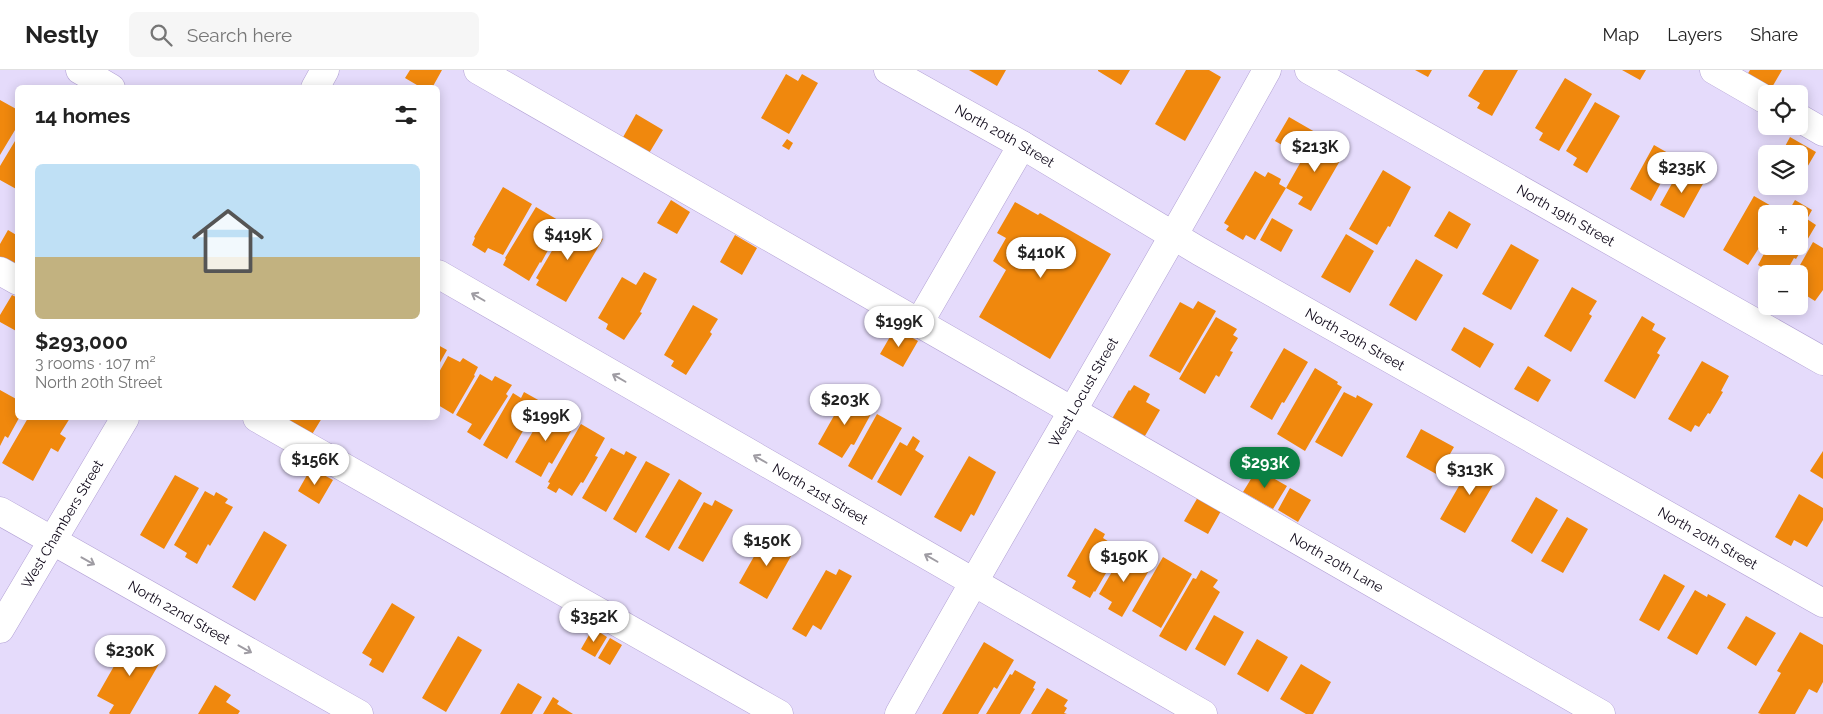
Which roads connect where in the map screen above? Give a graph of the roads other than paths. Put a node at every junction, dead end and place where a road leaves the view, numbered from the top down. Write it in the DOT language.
graph roads {
  1 [pos="80,70"];
  2 [pos="325,70"];
  3 [pos="478,70"];
  4 [pos="888,70"];
  5 [pos="1267,70"];
  6 [pos="1309,70"];
  7 [pos="1714,70"];
  8 [pos="106,85"];
  9 [pos="317,85"];
  10 [pos="1758,95"];
  11 [pos="1808,123"];
  12 [pos="1823,132"];
  13 [pos="1022,145"];
  14 [pos="1173,236"];
  15 [pos="0,271"];
  16 [pos="440,275"];
  17 [pos="15,279"];
  18 [pos="919,323"];
  19 [pos="1823,361"];
  20 [pos="1072,411"];
  21 [pos="124,420"];
  22 [pos="261,420"];
  23 [pos="0,511"];
  24 [pos="51,540"];
  25 [pos="973,582"];
  26 [pos="1823,603"];
  27 [pos="0,629"];
  28 [pos="359,714"];
  29 [pos="779,714"];
  30 [pos="899,714"];
  31 [pos="1203,714"];
  32 [pos="1601,714"];
  1 -- 8 [label="street"];
  2 -- 9 [label="street"];
  3 -- 18 [label="street, North 20th Lane"];
  4 -- 13 [label="street, North 20th Street"];
  5 -- 14 [label="street, West Locust Street"];
  6 -- 19 [label="street, North 19th Street"];
  7 -- 10 [label="street"];
  11 -- 12 [label="street"];
  13 -- 14 [label="street, North 20th Street"];
  13 -- 18 [label="street"];
  14 -- 20 [label="street, West Locust Street"];
  14 -- 26 [label="street, North 20th Street"];
  15 -- 17 [label="street"];
  25 -- 16 [label="street, North 21st Street, one-way"];
  18 -- 20 [label="street, North 20th Lane"];
  20 -- 25 [label="street, West Locust Street"];
  20 -- 32 [label="street, North 20th Lane"];
  21 -- 24 [label="street, West Chambers Street"];
  22 -- 29 [label="street"];
  23 -- 24 [label="street, North 22nd Street"];
  24 -- 27 [label="street, West Chambers Street"];
  24 -- 28 [label="street, North 22nd Street, one-way"];
  25 -- 30 [label="street, West Locust Street"];
  25 -- 31 [label="street, North 21st Street"];
}
